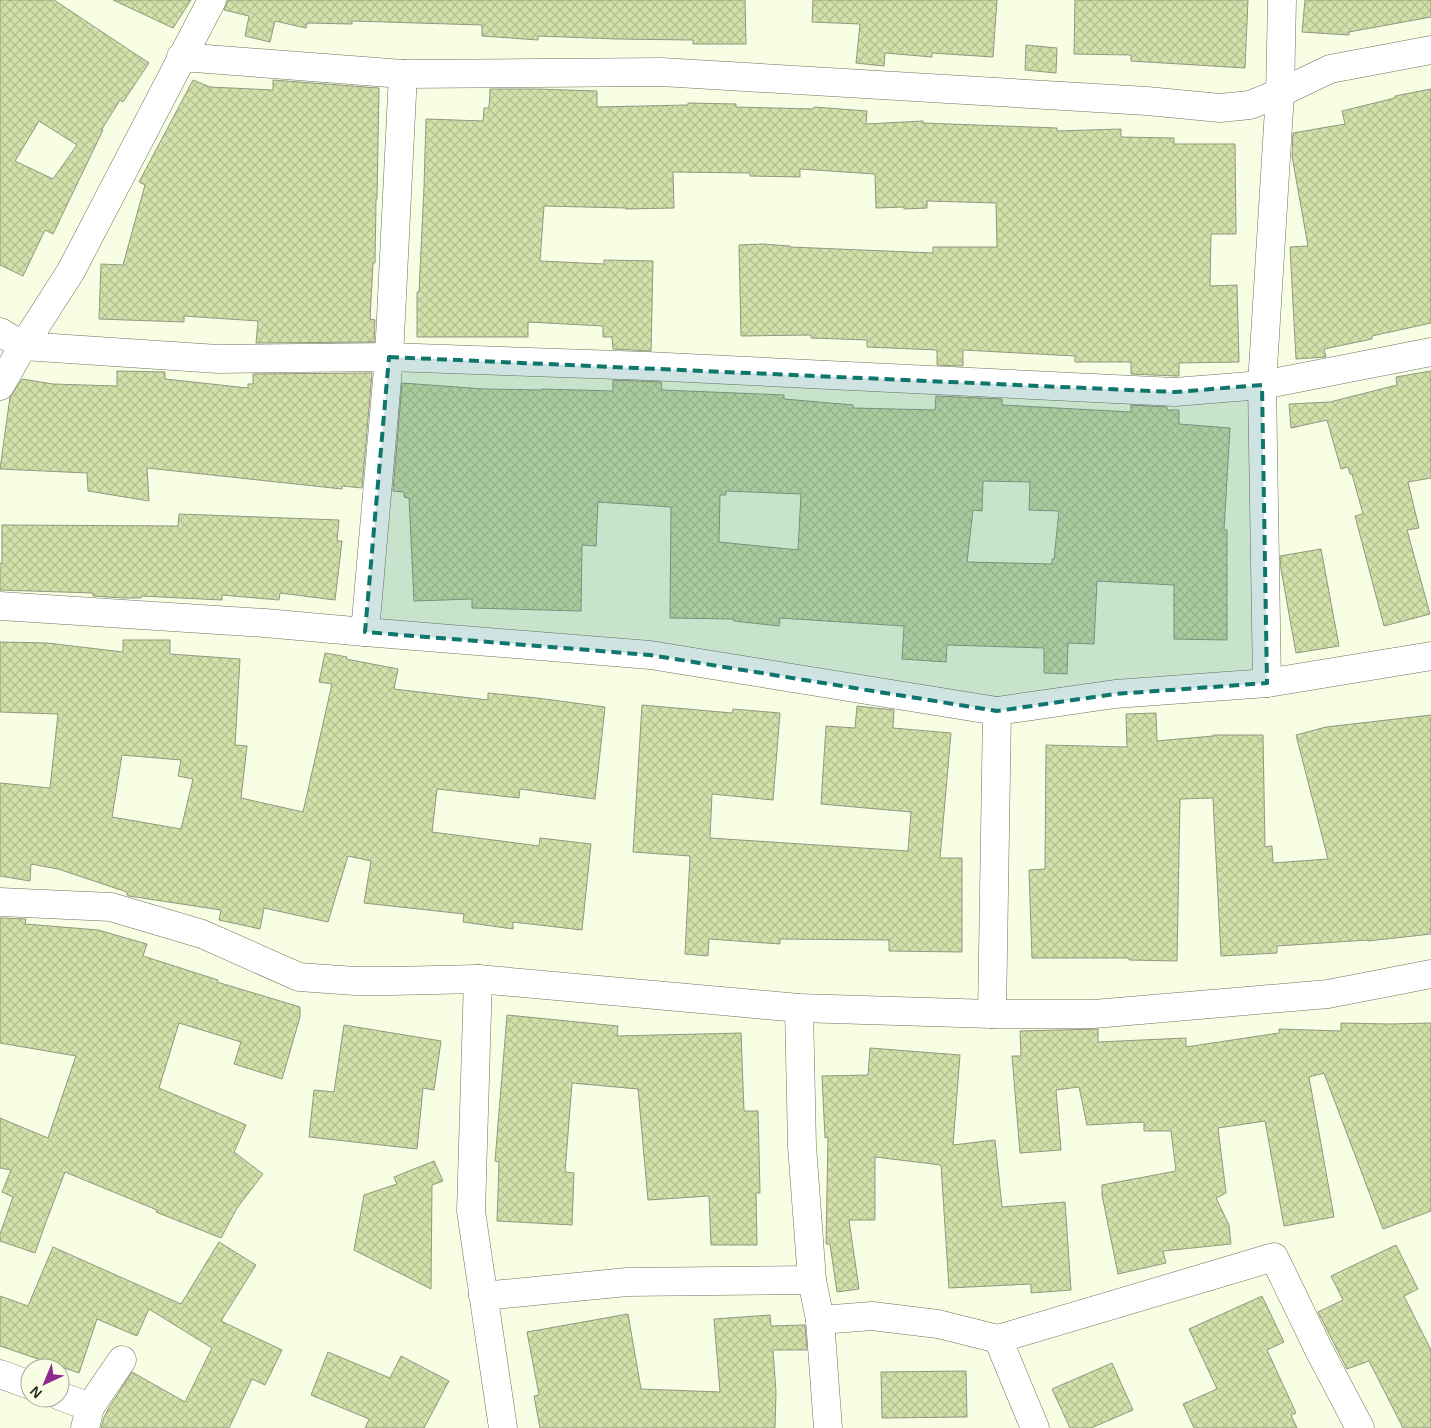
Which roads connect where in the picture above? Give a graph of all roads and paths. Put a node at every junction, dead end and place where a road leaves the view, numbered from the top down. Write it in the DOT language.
graph roads {
  1 [pos="212,0"];
  2 [pos="1282,0"];
  3 [pos="1431,50"];
  4 [pos="181,57"];
  5 [pos="403,74"];
  6 [pos="1280,93"];
  7 [pos="0,332"];
  8 [pos="23,346"];
  9 [pos="1431,352"];
  10 [pos="389,357"];
  11 [pos="1262,385"];
  12 [pos="0,386"];
  13 [pos="0,606"];
  14 [pos="365,632"];
  15 [pos="1431,656"];
  16 [pos="1267,683"];
  17 [pos="997,711"];
  18 [pos="0,902"];
  19 [pos="1431,974"];
  20 [pos="478,979"];
  21 [pos="798,1008"];
  22 [pos="992,1014"];
  23 [pos="812,1280"];
  24 [pos="482,1296"];
  25 [pos="820,1320"];
  26 [pos="998,1339"];
  27 [pos="122,1360"];
  28 [pos="0,1374"];
  29 [pos="20,1381"];
  30 [pos="70,1404"];
  31 [pos="87,1417"];
  32 [pos="503,1428"];
  33 [pos="828,1428"];
  34 [pos="1035,1428"];
  35 [pos="1360,1428"];
  1 -- 4 [label="street"];
  2 -- 6 [label="street"];
  3 -- 6 [label="street"];
  4 -- 5 [label="street"];
  4 -- 8 [label="street"];
  5 -- 6 [label="street"];
  5 -- 10 [label="street"];
  6 -- 11 [label="street"];
  7 -- 8 [label="street"];
  8 -- 10 [label="street"];
  8 -- 12 [label="street"];
  9 -- 11 [label="street"];
  10 -- 11 [label="street"];
  10 -- 14 [label="street"];
  11 -- 16 [label="street"];
  13 -- 14 [label="street"];
  14 -- 17 [label="street"];
  15 -- 16 [label="street"];
  16 -- 17 [label="street"];
  17 -- 22 [label="street"];
  18 -- 20 [label="street"];
  19 -- 22 [label="street"];
  20 -- 21 [label="street"];
  20 -- 24 [label="street"];
  21 -- 22 [label="street"];
  21 -- 23 [label="street"];
  23 -- 24 [label="street"];
  23 -- 25 [label="street"];
  24 -- 32 [label="street"];
  25 -- 26 [label="street"];
  25 -- 33 [label="street"];
  26 -- 34 [label="street"];
  26 -- 35 [label="street"];
  27 -- 31 [label="street"];
  28 -- 29 [label="street"];
  30 -- 31 [label="street"];
}
